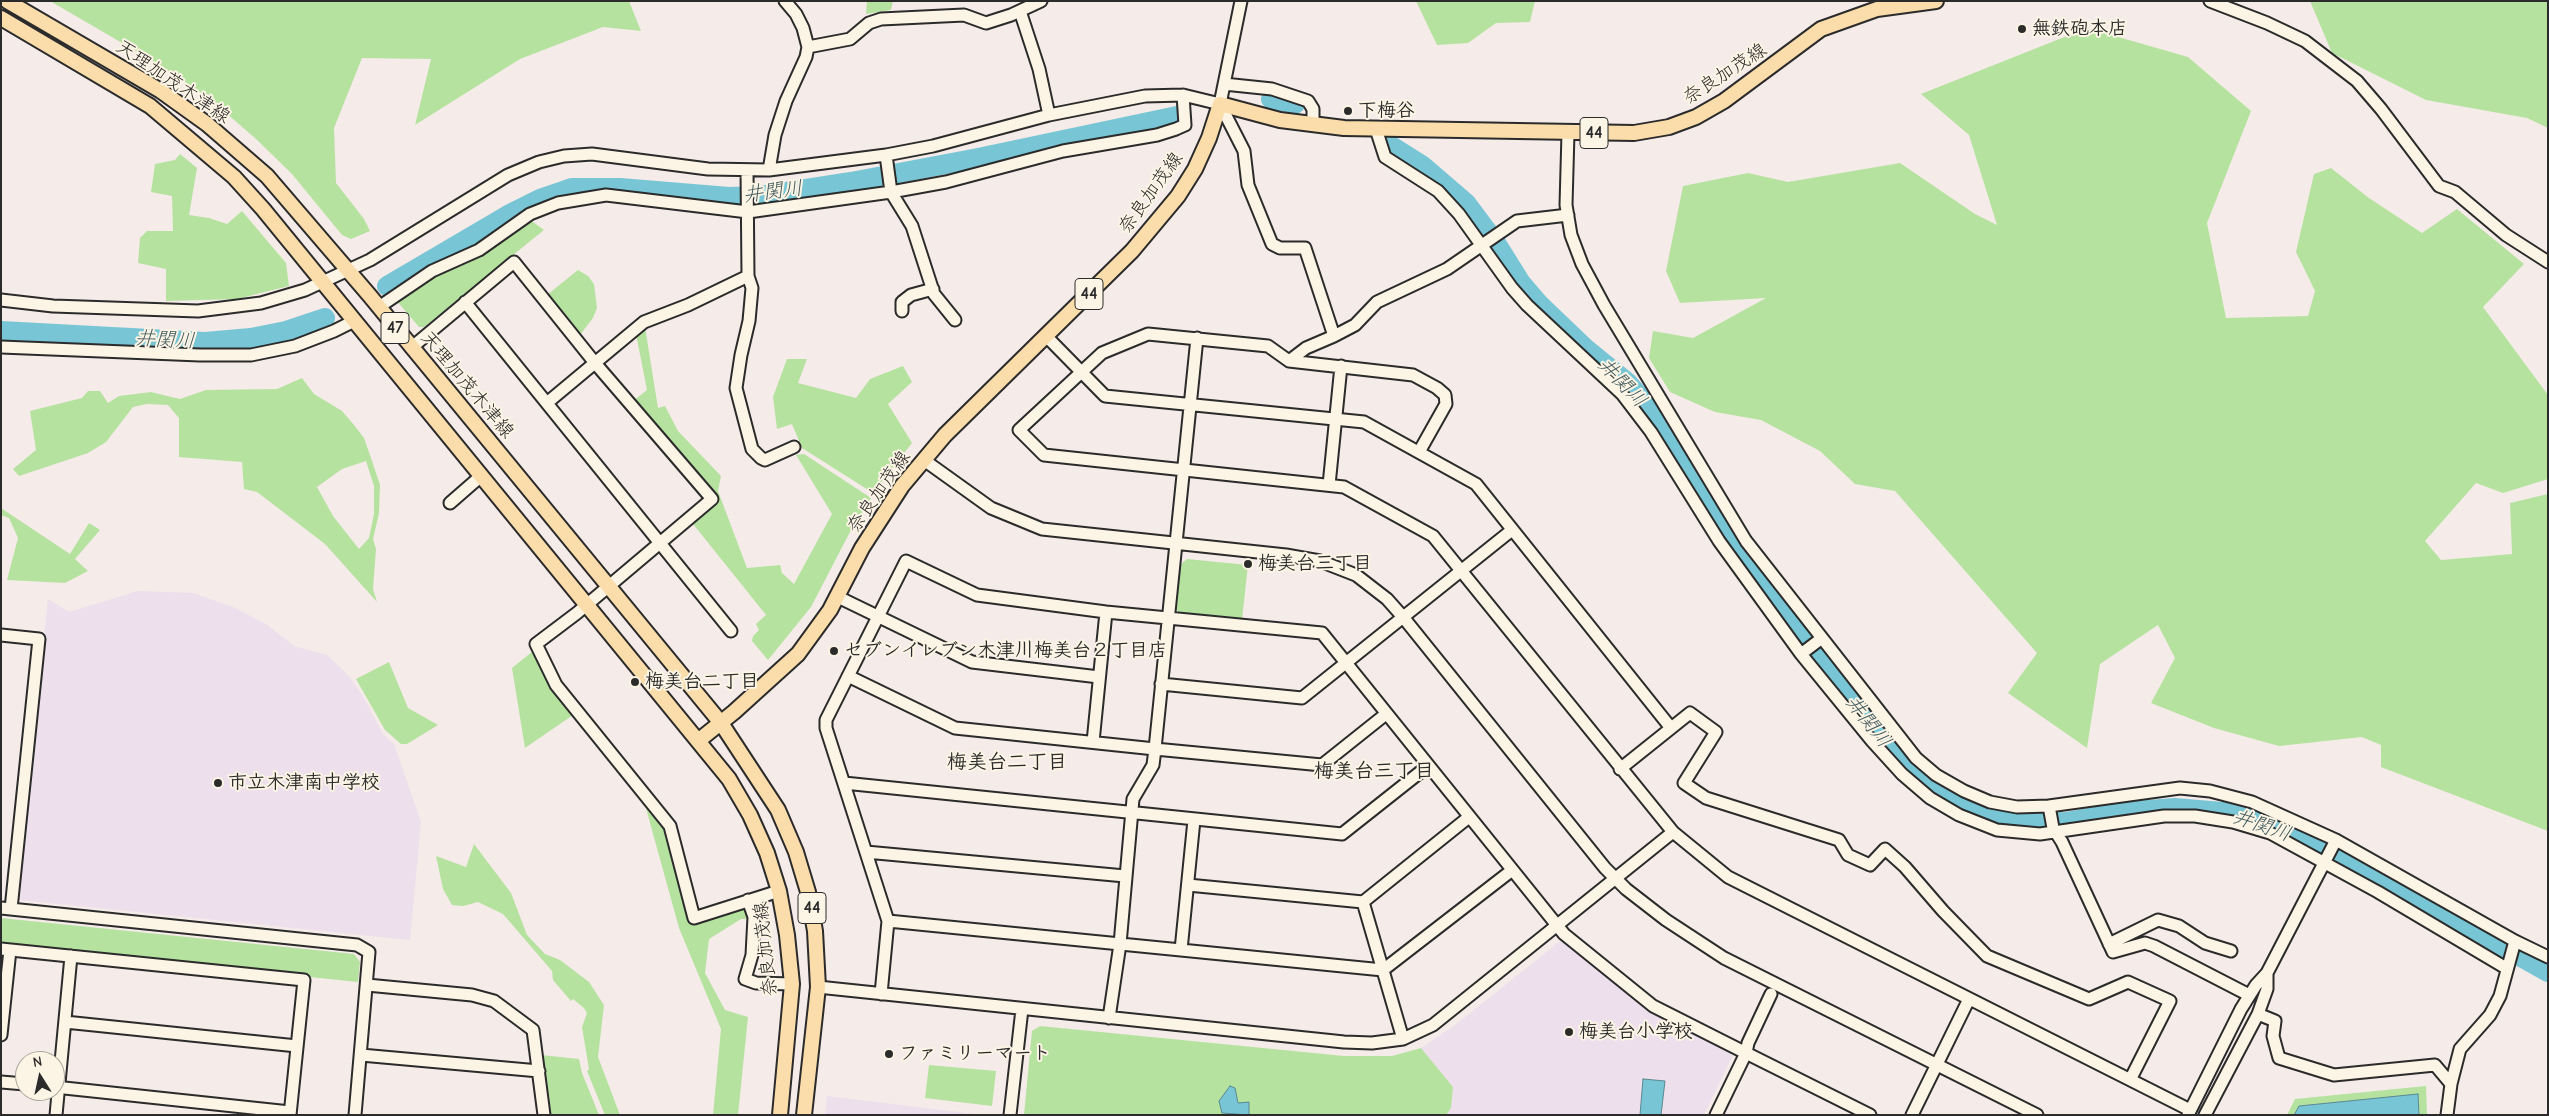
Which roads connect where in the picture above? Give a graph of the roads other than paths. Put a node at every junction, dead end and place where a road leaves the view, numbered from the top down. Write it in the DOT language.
graph roads {
  1 [pos="7,1"];
  2 [pos="785,1"];
  3 [pos="1041,1"];
  4 [pos="1241,1"];
  5 [pos="1936,1"];
  6 [pos="2210,1"];
  7 [pos="1020,11"];
  8 [pos="1,18"];
  9 [pos="808,47"];
  10 [pos="1224,84"];
  11 [pos="1182,95"];
  12 [pos="1220,104"];
  13 [pos="1049,115"];
  14 [pos="1313,125"];
  15 [pos="1376,129"];
  16 [pos="1568,132"];
  17 [pos="886,155"];
  18 [pos="769,170"];
  19 [pos="747,175"];
  20 [pos="891,192"];
  21 [pos="748,212"];
  22 [pos="1568,215"];
  23 [pos="1484,244"];
  24 [pos="2548,262"];
  25 [pos="348,270"];
  26 [pos="748,276"];
  27 [pos="322,282"];
  28 [pos="932,289"];
  29 [pos="1,300"];
  30 [pos="465,302"];
  31 [pos="379,307"];
  32 [pos="902,311"];
  33 [pos="955,320"];
  34 [pos="354,321"];
  35 [pos="1334,336"];
  36 [pos="1047,337"];
  37 [pos="1197,338"];
  38 [pos="1,347"];
  39 [pos="411,348"];
  40 [pos="1289,361"];
  41 [pos="595,363"];
  42 [pos="1341,366"];
  43 [pos="1082,372"];
  44 [pos="548,402"];
  45 [pos="1190,405"];
  46 [pos="1335,419"];
  47 [pos="794,447"];
  48 [pos="1419,452"];
  49 [pos="924,460"];
  50 [pos="1183,471"];
  51 [pos="481,476"];
  52 [pos="1328,485"];
  53 [pos="450,502"];
  54 [pos="1512,530"];
  55 [pos="660,542"];
  56 [pos="1175,544"];
  57 [pos="1460,570"];
  58 [pos="608,586"];
  59 [pos="838,597"];
  60 [pos="586,605"];
  61 [pos="1106,612"];
  62 [pos="877,617"];
  63 [pos="1403,617"];
  64 [pos="1168,618"];
  65 [pos="731,631"];
  66 [pos="1,635"];
  67 [pos="1810,647"];
  68 [pos="1346,663"];
  69 [pos="848,676"];
  70 [pos="1099,677"];
  71 [pos="1161,684"];
  72 [pos="1386,714"];
  73 [pos="721,723"];
  74 [pos="1671,728"];
  75 [pos="698,741"];
  76 [pos="1093,742"];
  77 [pos="1155,749"];
  78 [pos="1428,766"];
  79 [pos="1620,769"];
  80 [pos="844,783"];
  81 [pos="1133,812"];
  82 [pos="1469,817"];
  83 [pos="1194,820"];
  84 [pos="2052,821"];
  85 [pos="1673,832"];
  86 [pos="2336,840"];
  87 [pos="866,852"];
  88 [pos="2324,863"];
  89 [pos="1511,870"];
  90 [pos="1125,876"];
  91 [pos="1616,879"];
  92 [pos="1188,884"];
  93 [pos="779,891"];
  94 [pos="748,900"];
  95 [pos="1362,902"];
  96 [pos="6,908"];
  97 [pos="888,921"];
  98 [pos="1557,926"];
  99 [pos="2515,941"];
  100 [pos="1120,944"];
  101 [pos="2109,944"];
  102 [pos="6,950"];
  103 [pos="1181,950"];
  104 [pos="2231,951"];
  105 [pos="71,956"];
  106 [pos="2548,957"];
  107 [pos="2506,968"];
  108 [pos="1382,970"];
  109 [pos="2267,973"];
  110 [pos="792,984"];
  111 [pos="367,986"];
  112 [pos="818,986"];
  113 [pos="881,994"];
  114 [pos="1771,994"];
  115 [pos="2249,995"];
  116 [pos="1969,999"];
  117 [pos="1022,1009"];
  118 [pos="2258,1014"];
  119 [pos="2,1015"];
  120 [pos="1109,1018"];
  121 [pos="65,1022"];
  122 [pos="1,1035"];
  123 [pos="1403,1039"];
  124 [pos="297,1046"];
  125 [pos="61,1051"];
  126 [pos="1746,1053"];
  127 [pos="361,1055"];
  128 [pos="1936,1066"];
  129 [pos="539,1071"];
  130 [pos="2130,1078"];
  131 [pos="1,1082"];
  132 [pos="15,1083"];
  133 [pos="2451,1084"];
  134 [pos="65,1088"];
  135 [pos="56,1101"];
  136 [pos="2189,1112"];
  137 [pos="290,1113"];
  138 [pos="1719,1113"];
  139 [pos="56,1115"];
  140 [pos="355,1115"];
  141 [pos="544,1115"];
  142 [pos="780,1115"];
  143 [pos="804,1115"];
  144 [pos="1010,1115"];
  145 [pos="1870,1115"];
  146 [pos="1912,1115"];
  147 [pos="2037,1115"];
  148 [pos="2205,1115"];
  149 [pos="2447,1115"];
  1 -- 25 [label="main road, 天理加茂木津線 / 47"];
  2 -- 9 [label="street"];
  3 -- 7 [label="street"];
  4 -- 10 [label="street"];
  5 -- 16 [label="main road, 奈良加茂線 / 44"];
  6 -- 24 [label="street"];
  7 -- 9 [label="street"];
  7 -- 13 [label="street"];
  8 -- 27 [label="main road, 天理加茂木津線 / 47"];
  9 -- 18 [label="street"];
  10 -- 12 [label="street"];
  10 -- 14 [label="street"];
  11 -- 12 [label="street"];
  11 -- 13 [label="street"];
  11 -- 20 [label="street"];
  12 -- 14 [label="main road, 奈良加茂線 / 44"];
  12 -- 35 [label="street"];
  12 -- 36 [label="main road, 奈良加茂線 / 44"];
  13 -- 17 [label="street"];
  14 -- 15 [label="main road, 奈良加茂線 / 44"];
  15 -- 16 [label="main road, 奈良加茂線 / 44"];
  15 -- 23 [label="street"];
  16 -- 22 [label="street"];
  17 -- 18 [label="street"];
  17 -- 20 [label="street"];
  18 -- 19 [label="street"];
  19 -- 21 [label="street"];
  19 -- 25 [label="street"];
  20 -- 21 [label="street"];
  20 -- 28 [label="street"];
  21 -- 26 [label="street"];
  21 -- 31 [label="street"];
  22 -- 23 [label="street"];
  22 -- 67 [label="street"];
  23 -- 35 [label="street"];
  23 -- 67 [label="street"];
  25 -- 27 [label="street"];
  25 -- 31 [label="main road, 天理加茂木津線 / 47"];
  26 -- 41 [label="street"];
  26 -- 47 [label="street"];
  27 -- 29 [label="street"];
  27 -- 34 [label="main road, 天理加茂木津線 / 47"];
  28 -- 32 [label="street"];
  28 -- 33 [label="street"];
  30 -- 39 [label="street"];
  30 -- 41 [label="street"];
  30 -- 44 [label="street"];
  31 -- 39 [label="main road, 天理加茂木津線 / 47"];
  34 -- 38 [label="street"];
  34 -- 51 [label="main road, 天理加茂木津線 / 47"];
  35 -- 40 [label="street"];
  36 -- 43 [label="street"];
  36 -- 49 [label="main road, 奈良加茂線 / 44"];
  37 -- 40 [label="street"];
  37 -- 43 [label="street"];
  37 -- 45 [label="street"];
  39 -- 58 [label="main road, 天理加茂木津線 / 47"];
  40 -- 42 [label="street"];
  41 -- 44 [label="street"];
  41 -- 55 [label="street"];
  42 -- 46 [label="street"];
  42 -- 48 [label="street"];
  43 -- 45 [label="street"];
  43 -- 50 [label="street"];
  44 -- 55 [label="street"];
  45 -- 46 [label="street"];
  45 -- 50 [label="street"];
  46 -- 48 [label="street"];
  46 -- 52 [label="street"];
  48 -- 54 [label="street"];
  49 -- 56 [label="street"];
  49 -- 59 [label="main road, 奈良加茂線 / 44"];
  50 -- 52 [label="street"];
  50 -- 56 [label="street"];
  51 -- 53 [label="street"];
  51 -- 60 [label="main road, 天理加茂木津線 / 47"];
  52 -- 57 [label="street"];
  54 -- 57 [label="street"];
  54 -- 74 [label="street"];
  55 -- 58 [label="street"];
  55 -- 65 [label="street"];
  56 -- 63 [label="street"];
  56 -- 64 [label="street"];
  57 -- 63 [label="street"];
  57 -- 79 [label="street"];
  58 -- 60 [label="street"];
  58 -- 73 [label="main road, 天理加茂木津線 / 47"];
  59 -- 62 [label="street"];
  59 -- 73 [label="main road, 奈良加茂線 / 44"];
  60 -- 75 [label="main road, 天理加茂木津線 / 47"];
  60 -- 94 [label="street"];
  61 -- 62 [label="street"];
  61 -- 64 [label="street"];
  61 -- 70 [label="street"];
  62 -- 69 [label="street"];
  62 -- 70 [label="street"];
  63 -- 68 [label="street"];
  63 -- 91 [label="street"];
  64 -- 68 [label="street"];
  64 -- 71 [label="street"];
  66 -- 96 [label="street"];
  67 -- 84 [label="street"];
  67 -- 84 [label="street"];
  68 -- 71 [label="street"];
  68 -- 72 [label="street"];
  69 -- 76 [label="street"];
  69 -- 80 [label="street"];
  70 -- 76 [label="street"];
  71 -- 77 [label="street"];
  72 -- 77 [label="street"];
  72 -- 78 [label="street"];
  73 -- 75 [label="main road, 奈良加茂線 / 44"];
  73 -- 112 [label="main road, 44"];
  74 -- 79 [label="street"];
  74 -- 130 [label="street"];
  75 -- 93 [label="main road, 奈良加茂線 / 44"];
  76 -- 77 [label="street"];
  77 -- 81 [label="street"];
  78 -- 82 [label="street"];
  78 -- 83 [label="street"];
  79 -- 85 [label="street"];
  80 -- 81 [label="street"];
  80 -- 87 [label="street"];
  81 -- 83 [label="street"];
  81 -- 90 [label="street"];
  82 -- 89 [label="street"];
  82 -- 95 [label="street"];
  83 -- 92 [label="street"];
  84 -- 86 [label="street"];
  84 -- 88 [label="street"];
  84 -- 101 [label="street"];
  85 -- 91 [label="street"];
  85 -- 116 [label="street"];
  86 -- 88 [label="street"];
  86 -- 99 [label="street"];
  87 -- 90 [label="street"];
  87 -- 97 [label="street"];
  88 -- 107 [label="street"];
  88 -- 109 [label="street"];
  89 -- 98 [label="street"];
  89 -- 108 [label="street"];
  90 -- 100 [label="street"];
  91 -- 98 [label="street"];
  91 -- 128 [label="street"];
  92 -- 95 [label="street"];
  92 -- 103 [label="street"];
  93 -- 94 [label="street"];
  93 -- 110 [label="main road, 奈良加茂線 / 44"];
  94 -- 110 [label="street"];
  95 -- 108 [label="street"];
  96 -- 111 [label="street"];
  97 -- 100 [label="street"];
  97 -- 113 [label="street"];
  98 -- 123 [label="street"];
  98 -- 126 [label="street"];
  99 -- 106 [label="street"];
  99 -- 107 [label="street"];
  100 -- 103 [label="street"];
  100 -- 120 [label="street"];
  101 -- 104 [label="street"];
  101 -- 115 [label="street"];
  102 -- 105 [label="street"];
  102 -- 119 [label="street"];
  103 -- 108 [label="street"];
  105 -- 121 [label="street"];
  105 -- 124 [label="street"];
  107 -- 133 [label="street"];
  108 -- 123 [label="street"];
  109 -- 115 [label="street"];
  109 -- 118 [label="street"];
  110 -- 142 [label="main road, 奈良加茂線 / 44"];
  111 -- 127 [label="street"];
  111 -- 129 [label="street"];
  112 -- 113 [label="street"];
  112 -- 143 [label="main road, 44"];
  113 -- 117 [label="street"];
  114 -- 126 [label="street"];
  115 -- 136 [label="street"];
  116 -- 128 [label="street"];
  116 -- 130 [label="street"];
  117 -- 120 [label="street"];
  117 -- 144 [label="street"];
  118 -- 133 [label="street"];
  118 -- 148 [label="street"];
  119 -- 122 [label="street"];
  120 -- 123 [label="street"];
  121 -- 124 [label="street"];
  121 -- 125 [label="street"];
  124 -- 137 [label="street"];
  126 -- 138 [label="street"];
  126 -- 145 [label="street"];
  127 -- 129 [label="street"];
  127 -- 140 [label="street"];
  128 -- 146 [label="street"];
  128 -- 147 [label="street"];
  129 -- 141 [label="street"];
  130 -- 136 [label="street"];
  131 -- 132 [label="street"];
  133 -- 149 [label="street"];
  134 -- 137 [label="street"];
  135 -- 139 [label="street"];
}
